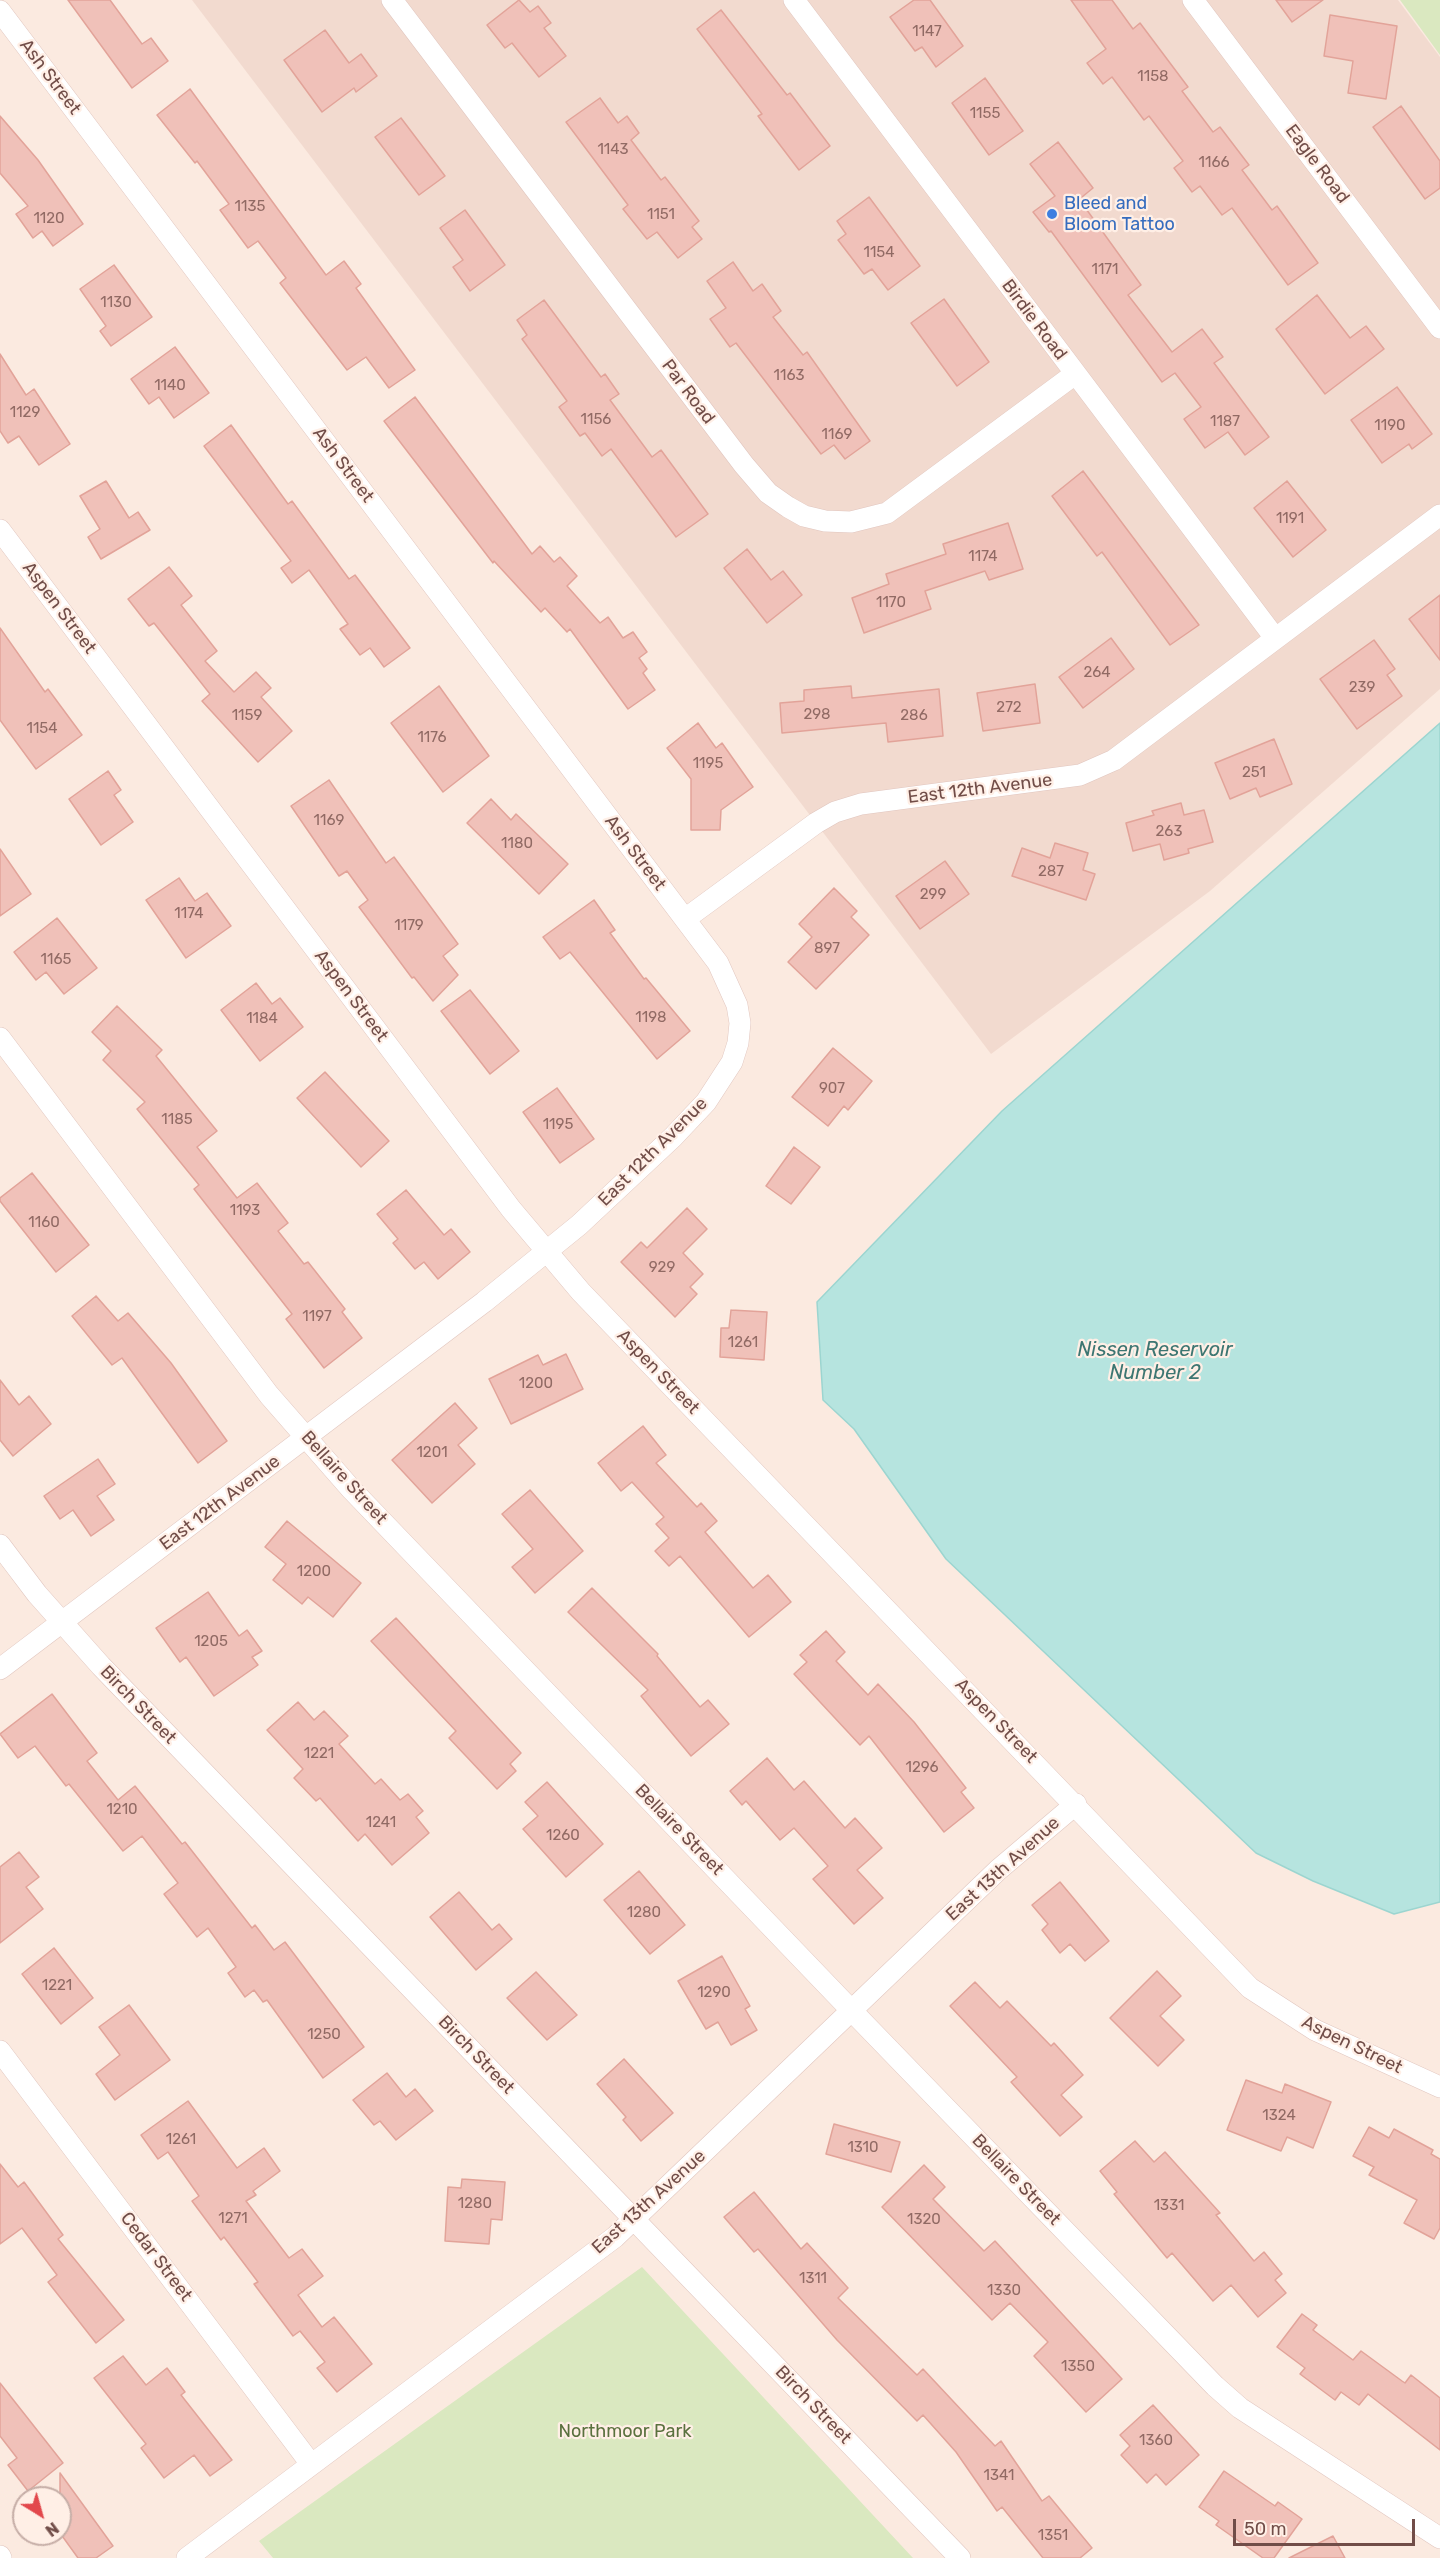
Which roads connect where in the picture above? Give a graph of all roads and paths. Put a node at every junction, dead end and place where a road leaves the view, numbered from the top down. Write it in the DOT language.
graph roads {
  1 [pos="392,0"];
  2 [pos="794,0"];
  3 [pos="1193,0"];
  4 [pos="0,11"];
  5 [pos="1440,328"];
  6 [pos="1075,374"];
  7 [pos="1440,515"];
  8 [pos="0,530"];
  9 [pos="1275,638"];
  10 [pos="685,919"];
  11 [pos="0,1038"];
  12 [pos="547,1251"];
  13 [pos="307,1438"];
  14 [pos="0,1545"];
  15 [pos="62,1622"];
  16 [pos="0,1669"];
  17 [pos="1076,1804"];
  18 [pos="852,2011"];
  19 [pos="0,2051"];
  20 [pos="1440,2087"];
  21 [pos="634,2219"];
  22 [pos="311,2464"];
  23 [pos="1440,2538"];
  24 [pos="187,2558"];
  25 [pos="960,2558"];
  1 -- 6 [label="street, Par Road"];
  2 -- 6 [label="street, Birdie Road"];
  3 -- 5 [label="street, Eagle Road"];
  4 -- 10 [label="street, Ash Street"];
  6 -- 9 [label="street, Birdie Road"];
  7 -- 9 [label="street, East 12th Avenue"];
  8 -- 12 [label="street, Aspen Street"];
  9 -- 10 [label="street, East 12th Avenue"];
  10 -- 12 [label="street, East 12th Avenue"];
  11 -- 13 [label="street, Bellaire Street"];
  12 -- 13 [label="street, East 12th Avenue"];
  12 -- 17 [label="street, Aspen Street"];
  13 -- 15 [label="street, East 12th Avenue"];
  13 -- 18 [label="street, Bellaire Street"];
  14 -- 15 [label="street, Birch Street"];
  15 -- 16 [label="street, East 12th Avenue"];
  15 -- 21 [label="street, Birch Street"];
  17 -- 18 [label="street, East 13th Avenue"];
  17 -- 20 [label="street, Aspen Street"];
  18 -- 21 [label="street, East 13th Avenue"];
  18 -- 23 [label="street, Bellaire Street"];
  19 -- 22 [label="street, Cedar Street"];
  21 -- 22 [label="street, East 13th Avenue"];
  21 -- 25 [label="street, Birch Street"];
  22 -- 24 [label="street, East 13th Avenue"];
}
